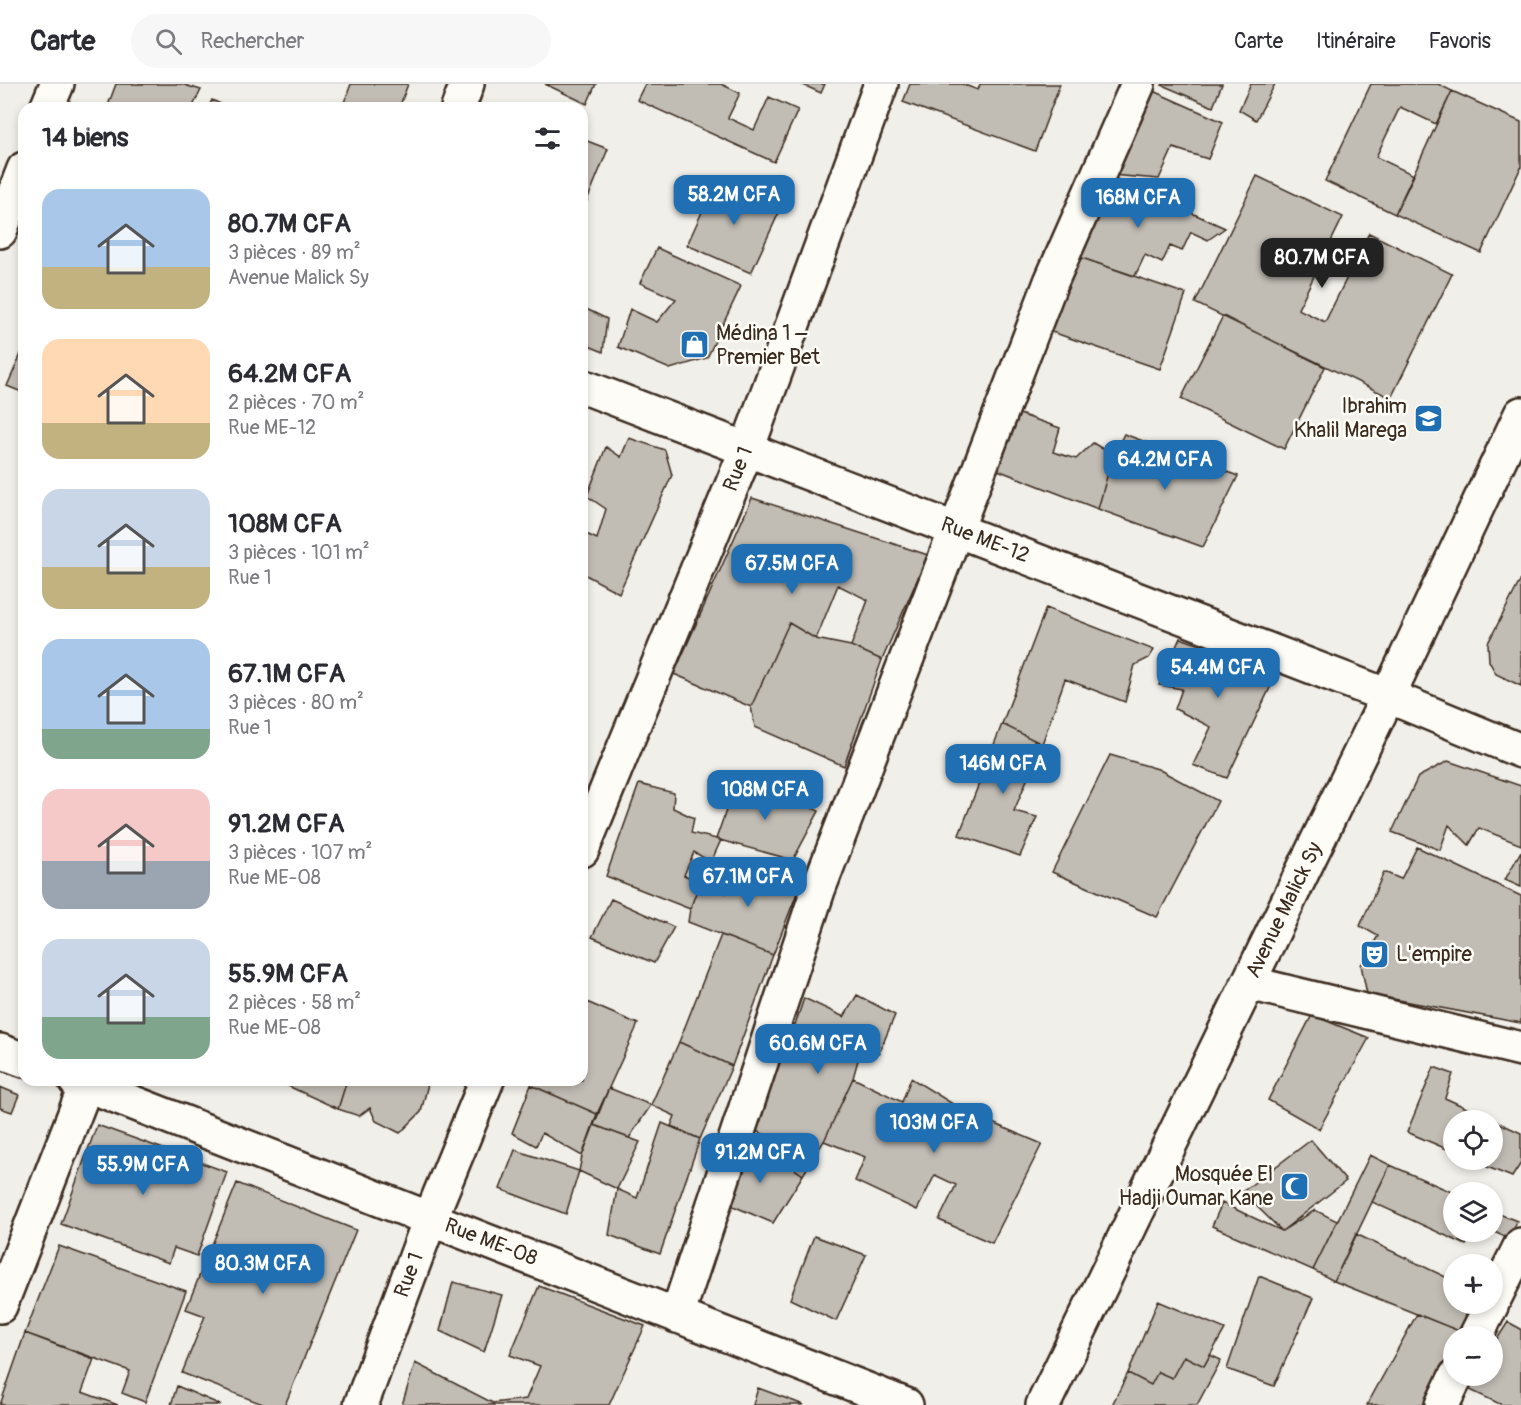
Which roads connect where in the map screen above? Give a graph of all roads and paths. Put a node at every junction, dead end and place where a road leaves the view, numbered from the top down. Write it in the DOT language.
graph roads {
  1 [pos="57,84"];
  2 [pos="467,84"];
  3 [pos="881,84"];
  4 [pos="1138,84"];
  5 [pos="50,102"];
  6 [pos="461,102"];
  7 [pos="18,169"];
  8 [pos="0,231"];
  9 [pos="588,388"];
  10 [pos="1521,414"];
  11 [pos="747,449"];
  12 [pos="957,529"];
  13 [pos="1388,696"];
  14 [pos="1521,751"];
  15 [pos="588,835"];
  16 [pos="1249,983"];
  17 [pos="1521,1049"];
  18 [pos="0,1051"];
  19 [pos="18,1058"];
  20 [pos="82,1086"];
  21 [pos="93,1086"];
  22 [pos="485,1086"];
  23 [pos="430,1219"];
  24 [pos="1521,1245"];
  25 [pos="1503,1281"];
  26 [pos="0,1306"];
  27 [pos="677,1316"];
  28 [pos="1451,1386"];
  29 [pos="361,1405"];
  30 [pos="906,1405"];
  31 [pos="1043,1405"];
  32 [pos="1442,1405"];
  1 -- 5 [label="street"];
  2 -- 6 [label="street"];
  3 -- 11 [label="street, Rue 1"];
  4 -- 12 [label="street"];
  7 -- 8 [label="street"];
  9 -- 11 [label="street, Rue ME-12"];
  10 -- 13 [label="street, Avenue Malick Sy"];
  11 -- 12 [label="street, Rue ME-12"];
  11 -- 15 [label="street, Rue 1"];
  12 -- 13 [label="street, Rue ME-12"];
  12 -- 27 [label="street"];
  13 -- 14 [label="street, Rue ME-12"];
  13 -- 16 [label="street, Avenue Malick Sy"];
  16 -- 17 [label="street"];
  16 -- 31 [label="street, Avenue Malick Sy"];
  18 -- 19 [label="street"];
  20 -- 26 [label="street"];
  21 -- 23 [label="street, Rue ME-08"];
  22 -- 23 [label="street, Rue 1"];
  23 -- 27 [label="street, Rue ME-08"];
  23 -- 29 [label="street, Rue 1"];
  24 -- 25 [label="street"];
  27 -- 30 [label="street, Rue ME-08"];
  28 -- 32 [label="street"];
}
